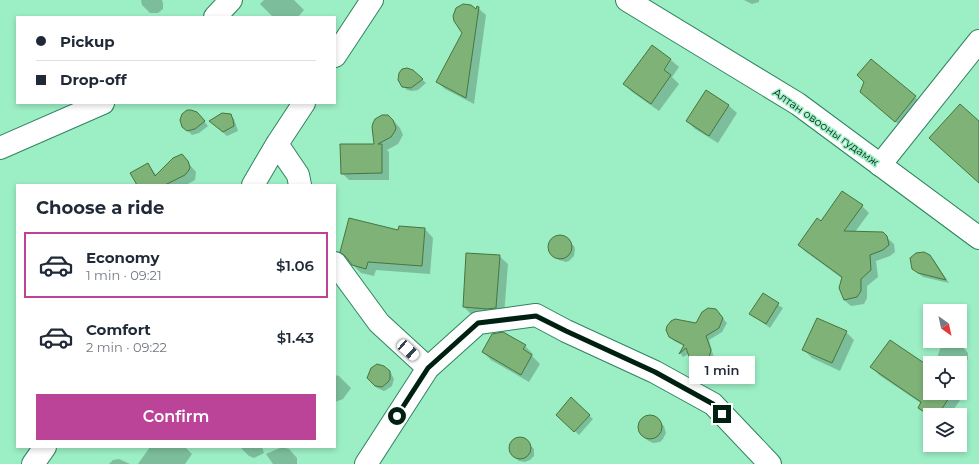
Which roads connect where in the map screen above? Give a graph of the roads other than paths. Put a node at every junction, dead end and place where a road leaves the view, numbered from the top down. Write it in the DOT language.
graph roads {
  1 [pos="231,0"];
  2 [pos="372,0"];
  3 [pos="627,0"];
  4 [pos="216,16"];
  5 [pos="979,41"];
  6 [pos="336,54"];
  7 [pos="101,104"];
  8 [pos="303,104"];
  9 [pos="277,144"];
  10 [pos="0,148"];
  11 [pos="880,165"];
  12 [pos="254,184"];
  13 [pos="300,184"];
  14 [pos="979,238"];
  15 [pos="336,264"];
  16 [pos="428,368"];
  17 [pos="44,448"];
  18 [pos="33,464"];
  19 [pos="366,464"];
  20 [pos="770,464"];
  1 -- 4 [label="street"];
  2 -- 6 [label="street"];
  3 -- 11 [label="street, Алтан овооны гудамж"];
  5 -- 11 [label="street"];
  7 -- 10 [label="street"];
  8 -- 9 [label="street"];
  9 -- 12 [label="street"];
  9 -- 13 [label="street"];
  11 -- 14 [label="street, Алтан овооны гудамж"];
  15 -- 16 [label="street"];
  16 -- 19 [label="street"];
  16 -- 20 [label="street"];
  17 -- 18 [label="street"];
}
